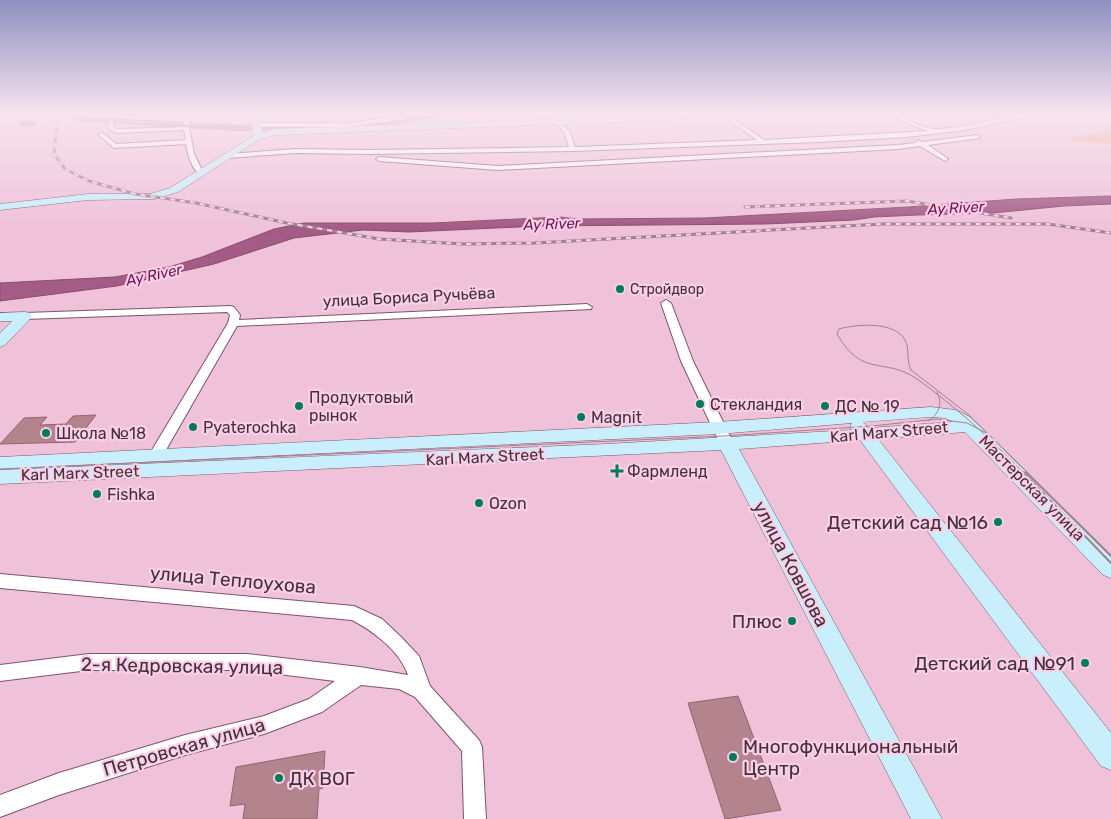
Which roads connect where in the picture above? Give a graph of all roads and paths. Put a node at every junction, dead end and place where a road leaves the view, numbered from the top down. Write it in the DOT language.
graph roads {
  1 [pos="191,151"];
  2 [pos="231,151"];
  3 [pos="285,151"];
  4 [pos="341,151"];
  5 [pos="422,151"];
  6 [pos="776,151"];
  7 [pos="827,151"];
  8 [pos="932,151"];
  9 [pos="780,154"];
  10 [pos="252,155"];
  11 [pos="227,156"];
  12 [pos="945,159"];
  13 [pos="339,160"];
  14 [pos="368,160"];
  15 [pos="200,172"];
  16 [pos="0,207"];
  17 [pos="666,303"];
  18 [pos="586,307"];
  19 [pos="25,316"];
  20 [pos="0,317"];
  21 [pos="233,323"];
  22 [pos="0,342"];
  23 [pos="950,413"];
  24 [pos="969,426"];
  25 [pos="858,427"];
  26 [pos="722,436"];
  27 [pos="156,455"];
  28 [pos="0,463"];
  29 [pos="0,477"];
  30 [pos="1111,569"];
  31 [pos="0,581"];
  32 [pos="0,673"];
  33 [pos="360,675"];
  34 [pos="422,691"];
  35 [pos="1111,756"];
  36 [pos="0,806"];
  37 [pos="475,819"];
  38 [pos="927,819"];
  1 -- 15 [label="street"];
  2 -- 11 [label="main road"];
  3 -- 10 [label="street"];
  4 -- 5 [label="street"];
  6 -- 9 [label="street"];
  7 -- 9 [label="street"];
  8 -- 12 [label="street"];
  9 -- 14 [label="street"];
  10 -- 11 [label="street"];
  10 -- 13 [label="street"];
  11 -- 15 [label="main road"];
  15 -- 16 [label="main road"];
  17 -- 26 [label="street, улица Ковшова"];
  18 -- 21 [label="street, улица Бориса Ручьёва"];
  19 -- 20 [label="main road"];
  19 -- 21 [label="street"];
  19 -- 22 [label="main road"];
  21 -- 27 [label="street"];
  23 -- 24 [label="main road, Мастерская улица"];
  23 -- 25 [label="main road, Karl Marx Street"];
  24 -- 25 [label="main road, Karl Marx Street"];
  24 -- 30 [label="main road, Мастерская улица"];
  25 -- 26 [label="main road, Karl Marx Street"];
  25 -- 35 [label="main road"];
  26 -- 27 [label="main road, Karl Marx Street"];
  26 -- 29 [label="main road, Karl Marx Street"];
  26 -- 38 [label="main road, улица Ковшова"];
  27 -- 28 [label="main road, Karl Marx Street"];
  31 -- 34 [label="street, улица Теплоухова"];
  32 -- 33 [label="street, 2-я Кедровская улица"];
  33 -- 34 [label="street, 2-я Кедровская улица"];
  33 -- 36 [label="street, Петровская улица"];
  34 -- 37 [label="street"];
}
